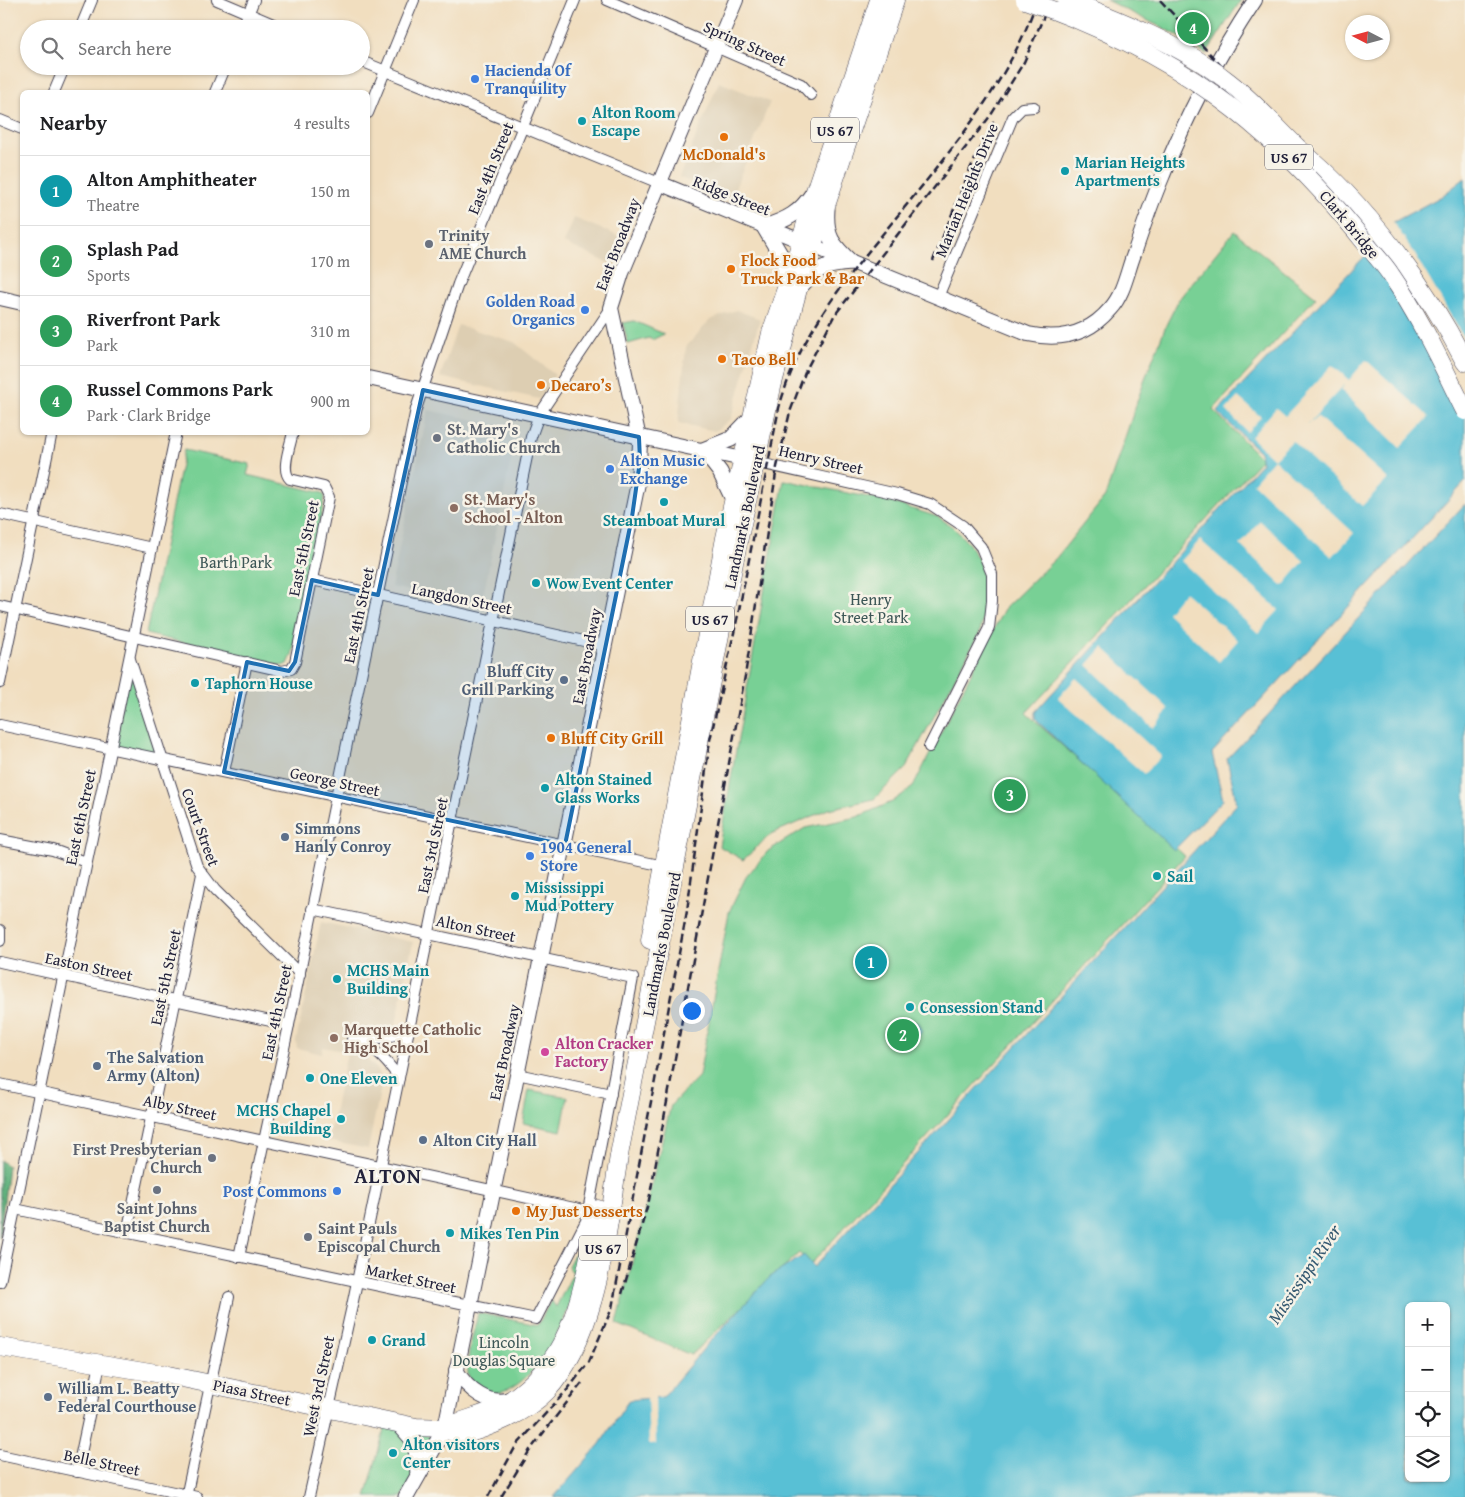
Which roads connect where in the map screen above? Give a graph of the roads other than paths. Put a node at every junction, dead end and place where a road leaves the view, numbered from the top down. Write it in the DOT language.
graph roads {
  1 [pos="92,0"];
  2 [pos="217,0"];
  3 [pos="254,0"];
  4 [pos="414,0"];
  5 [pos="575,0"];
  6 [pos="607,0"];
  7 [pos="736,0"];
  8 [pos="1026,0"];
  9 [pos="1067,0"];
  10 [pos="1254,0"];
  11 [pos="891,3"];
  12 [pos="248,14"];
  13 [pos="84,20"];
  14 [pos="246,20"];
  15 [pos="263,20"];
  16 [pos="716,47"];
  17 [pos="370,64"];
  18 [pos="385,70"];
  19 [pos="61,75"];
  20 [pos="222,75"];
  21 [pos="55,90"];
  22 [pos="216,90"];
  23 [pos="811,94"];
  24 [pos="1034,107"];
  25 [pos="370,108"];
  26 [pos="0,120"];
  27 [pos="523,127"];
  28 [pos="20,128"];
  29 [pos="660,183"];
  30 [pos="822,194"];
  31 [pos="764,227"];
  32 [pos="807,244"];
  33 [pos="852,263"];
  34 [pos="793,287"];
  35 [pos="938,297"];
  36 [pos="0,298"];
  37 [pos="20,303"];
  38 [pos="612,308"];
  39 [pos="1465,362"];
  40 [pos="370,378"];
  41 [pos="423,390"];
  42 [pos="1465,411"];
  43 [pos="539,415"];
  44 [pos="752,416"];
  45 [pos="51,435"];
  46 [pos="175,435"];
  47 [pos="292,435"];
  48 [pos="639,436"];
  49 [pos="703,450"];
  50 [pos="748,460"];
  51 [pos="733,500"];
  52 [pos="0,514"];
  53 [pos="34,520"];
  54 [pos="152,548"];
  55 [pos="312,580"];
  56 [pos="378,595"];
  57 [pos="0,606"];
  58 [pos="15,610"];
  59 [pos="494,620"];
  60 [pos="134,636"];
  61 [pos="606,646"];
  62 [pos="129,657"];
  63 [pos="247,662"];
  64 [pos="0,683"];
  65 [pos="0,725"];
  66 [pos="929,747"];
  67 [pos="111,748"];
  68 [pos="161,759"];
  69 [pos="224,772"];
  70 [pos="336,797"];
  71 [pos="452,822"];
  72 [pos="0,840"];
  73 [pos="565,845"];
  74 [pos="86,862"];
  75 [pos="664,866"];
  76 [pos="202,874"];
  77 [pos="312,909"];
  78 [pos="0,930"];
  79 [pos="429,933"];
  80 [pos="0,941"];
  81 [pos="541,958"];
  82 [pos="0,962"];
  83 [pos="300,974"];
  84 [pos="63,976"];
  85 [pos="175,1000"];
  86 [pos="289,1025"];
  87 [pos="408,1032"];
  88 [pos="517,1074"];
  89 [pos="399,1078"];
  90 [pos="0,1084"];
  91 [pos="40,1092"];
  92 [pos="611,1094"];
  93 [pos="151,1116"];
  94 [pos="264,1141"];
  95 [pos="380,1166"];
  96 [pos="494,1190"];
  97 [pos="15,1209"];
  98 [pos="588,1211"];
  99 [pos="127,1232"];
  100 [pos="238,1257"];
  101 [pos="0,1282"];
  102 [pos="357,1282"];
  103 [pos="229,1296"];
  104 [pos="469,1306"];
  105 [pos="0,1347"];
  106 [pos="100,1364"];
  107 [pos="456,1370"];
  108 [pos="211,1383"];
  109 [pos="516,1397"];
  110 [pos="329,1409"];
  111 [pos="398,1423"];
  112 [pos="445,1428"];
  113 [pos="0,1455"];
  114 [pos="77,1472"];
  115 [pos="418,1475"];
  116 [pos="186,1496"];
  117 [pos="197,1497"];
  118 [pos="310,1497"];
  119 [pos="406,1497"];
  1 -- 13 [label="street"];
  2 -- 12 [label="street"];
  3 -- 12 [label="street"];
  4 -- 18 [label="street"];
  5 -- 27 [label="street, East 4th Street"];
  6 -- 16 [label="street, Spring Street"];
  7 -- 16 [label="street, East Broadway"];
  8 -- 42 [label="highway, Clark Bridge / US 67, bridge"];
  9 -- 39 [label="highway, Clark Bridge / US 67, bridge"];
  10 -- 35 [label="street, Ridge Street"];
  11 -- 30 [label="highway, Landmarks Boulevard / US 67"];
  12 -- 14 [label="street"];
  12 -- 15 [label="street"];
  16 -- 23 [label="street, Spring Street"];
  16 -- 29 [label="street, East Broadway"];
  17 -- 18 [label="street, Ridge Street"];
  18 -- 25 [label="street"];
  18 -- 27 [label="street, Ridge Street"];
  19 -- 21 [label="street"];
  20 -- 22 [label="street"];
  24 -- 35 [label="street, Marian Heights Drive"];
  26 -- 28 [label="street"];
  27 -- 29 [label="street, Ridge Street"];
  27 -- 41 [label="street, East 4th Street"];
  29 -- 31 [label="street, Ridge Street"];
  29 -- 38 [label="street, East Broadway"];
  30 -- 31 [label="main road"];
  30 -- 32 [label="highway, Landmarks Boulevard / US 67"];
  30 -- 33 [label="main road"];
  31 -- 32 [label="street, Ridge Street"];
  31 -- 34 [label="main road"];
  32 -- 33 [label="street, Ridge Street"];
  32 -- 34 [label="highway, Landmarks Boulevard / US 67"];
  33 -- 34 [label="main road"];
  33 -- 35 [label="street, Ridge Street"];
  34 -- 44 [label="highway, Landmarks Boulevard / US 67"];
  34 -- 50 [label="highway, Landmarks Boulevard / US 67"];
  36 -- 37 [label="street"];
  38 -- 43 [label="street, East 3rd Street"];
  38 -- 48 [label="street, East Broadway"];
  40 -- 41 [label="street, Henry Street"];
  41 -- 43 [label="street, Henry Street"];
  41 -- 56 [label="street, East 4th Street"];
  43 -- 48 [label="street, Henry Street"];
  43 -- 59 [label="street, East 3rd Street"];
  44 -- 49 [label="main road"];
  44 -- 50 [label="highway, Landmarks Boulevard / US 67"];
  45 -- 53 [label="street"];
  46 -- 54 [label="street, East 6th Street"];
  47 -- 55 [label="street, East 5th Street"];
  48 -- 49 [label="street, Henry Street"];
  48 -- 61 [label="street, East Broadway"];
  49 -- 50 [label="street, Henry Street"];
  49 -- 51 [label="main road"];
  50 -- 51 [label="highway, Landmarks Boulevard / US 67"];
  50 -- 66 [label="street, Henry Street"];
  50 -- 112 [label="highway, Landmarks Boulevard / US 67"];
  51 -- 75 [label="highway, Landmarks Boulevard / US 67"];
  52 -- 53 [label="street"];
  53 -- 54 [label="street"];
  53 -- 58 [label="street"];
  54 -- 60 [label="street, East 6th Street"];
  55 -- 56 [label="street, Langdon Street"];
  55 -- 63 [label="street, East 5th Street"];
  56 -- 59 [label="street, Langdon Street"];
  56 -- 70 [label="street, East 4th Street"];
  57 -- 58 [label="street"];
  58 -- 60 [label="street"];
  58 -- 64 [label="street"];
  59 -- 61 [label="street, Langdon Street"];
  59 -- 71 [label="street, East 3rd Street"];
  60 -- 62 [label="street, East 6th Street"];
  60 -- 63 [label="street"];
  61 -- 73 [label="street, East Broadway"];
  62 -- 67 [label="street, East 6th Street"];
  62 -- 68 [label="street, Court Street"];
  63 -- 69 [label="street"];
  65 -- 67 [label="street, George Street"];
  67 -- 68 [label="street, George Street"];
  67 -- 74 [label="street, East 6th Street"];
  68 -- 69 [label="street, George Street"];
  68 -- 76 [label="street, Court Street"];
  69 -- 70 [label="street, George Street"];
  70 -- 71 [label="street, George Street"];
  70 -- 77 [label="street, East 4th Street"];
  71 -- 73 [label="street, George Street"];
  71 -- 79 [label="street, East 3rd Street"];
  72 -- 74 [label="street"];
  73 -- 75 [label="street, George Street"];
  73 -- 81 [label="street, East Broadway"];
  74 -- 84 [label="street, East 6th Street"];
  75 -- 109 [label="highway, Landmarks Boulevard / US 67"];
  76 -- 83 [label="street, Court Street"];
  76 -- 85 [label="street, East 5th Street"];
  77 -- 79 [label="street, Alton Street"];
  77 -- 83 [label="street, East 4th Street"];
  78 -- 80 [label="street"];
  79 -- 81 [label="street, Alton Street"];
  79 -- 87 [label="street, East 3rd Street"];
  81 -- 88 [label="street, East Broadway"];
  81 -- 92 [label="street, Alton Street"];
  82 -- 84 [label="street, Easton Street"];
  83 -- 86 [label="street, East 4th Street"];
  84 -- 85 [label="street, Easton Street"];
  84 -- 91 [label="street, East 6th Street"];
  85 -- 86 [label="street, Easton Street"];
  85 -- 93 [label="street, East 5th Street"];
  86 -- 94 [label="street, East 4th Street"];
  87 -- 89 [label="street, East 3rd Street"];
  87 -- 89 [label="street"];
  88 -- 92 [label="street"];
  88 -- 96 [label="street, East Broadway"];
  89 -- 95 [label="street, East 3rd Street"];
  90 -- 91 [label="street, Alby Street"];
  91 -- 93 [label="street, Alby Street"];
  91 -- 97 [label="street, East 6th Street"];
  92 -- 98 [label="street"];
  93 -- 94 [label="street, Alby Street"];
  93 -- 99 [label="street, East 5th Street"];
  94 -- 95 [label="street, Alby Street"];
  94 -- 100 [label="street, East 4th Street"];
  95 -- 96 [label="street, Alby Street"];
  95 -- 102 [label="street, East 3rd Street"];
  96 -- 98 [label="street, Alby Street"];
  96 -- 104 [label="street, East Broadway"];
  97 -- 99 [label="street, Market Street"];
  97 -- 101 [label="street, East 6th Street"];
  98 -- 104 [label="street, Market Street"];
  99 -- 100 [label="street, Market Street"];
  100 -- 102 [label="street, Market Street"];
  102 -- 104 [label="street, Market Street"];
  102 -- 110 [label="street, West 3rd Street"];
  103 -- 108 [label="street"];
  104 -- 107 [label="street, East Broadway"];
  105 -- 106 [label="highway, Piasa Street / US 67"];
  106 -- 108 [label="highway, Piasa Street / US 67"];
  106 -- 114 [label="street"];
  107 -- 109 [label="street"];
  107 -- 112 [label="street, East Broadway"];
  108 -- 110 [label="highway, Piasa Street / US 67"];
  108 -- 116 [label="street"];
  109 -- 112 [label="highway, Landmarks Boulevard / US 67"];
  110 -- 111 [label="highway, Piasa Street / US 67"];
  110 -- 118 [label="street, West 3rd Street"];
  111 -- 112 [label="highway, Piasa Street / US 67"];
  111 -- 115 [label="main road"];
  112 -- 115 [label="main road"];
  113 -- 114 [label="street, Belle Street"];
  114 -- 116 [label="street, Belle Street"];
  115 -- 119 [label="main road"];
  116 -- 117 [label="street, Belle Street"];
}
